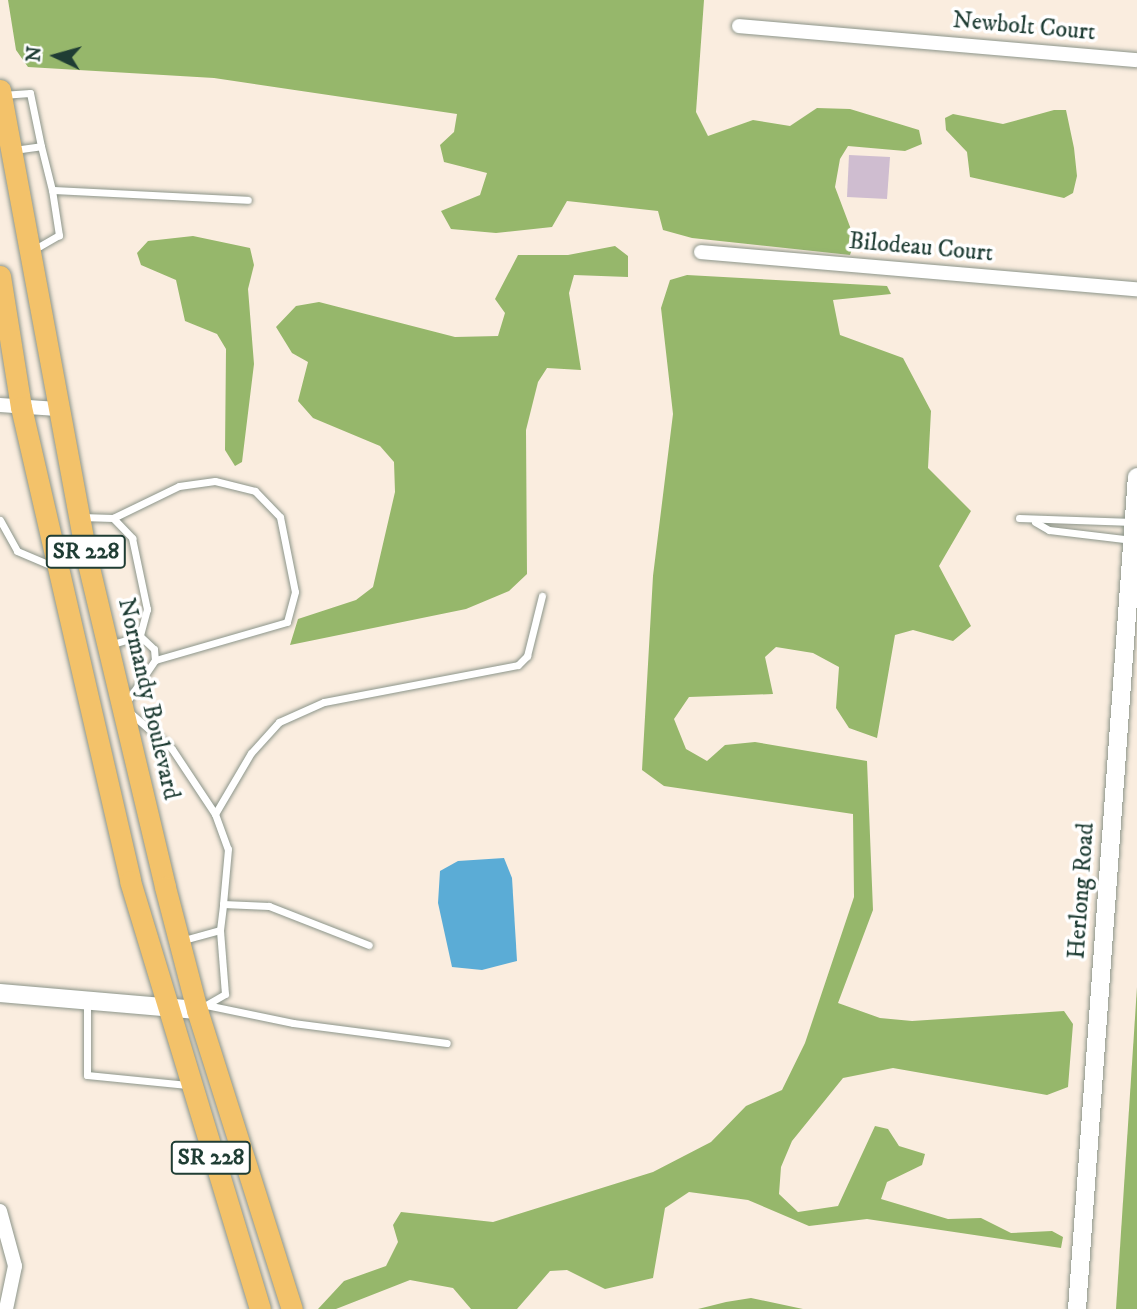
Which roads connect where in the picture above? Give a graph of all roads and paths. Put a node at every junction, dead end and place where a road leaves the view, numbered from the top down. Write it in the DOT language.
graph roads {
  1 [pos="739,26"];
  2 [pos="1137,60"];
  3 [pos="0,92"];
  4 [pos="2,118"];
  5 [pos="41,146"];
  6 [pos="11,150"];
  7 [pos="52,190"];
  8 [pos="248,200"];
  9 [pos="29,251"];
  10 [pos="701,253"];
  11 [pos="0,276"];
  12 [pos="1137,289"];
  13 [pos="11,406"];
  14 [pos="57,409"];
  15 [pos="1137,477"];
  16 [pos="79,517"];
  17 [pos="113,518"];
  18 [pos="1020,518"];
  19 [pos="0,520"];
  20 [pos="1035,521"];
  21 [pos="1133,531"];
  22 [pos="57,567"];
  23 [pos="542,596"];
  24 [pos="140,636"];
  25 [pos="108,646"];
  26 [pos="155,660"];
  27 [pos="123,707"];
  28 [pos="92,716"];
  29 [pos="215,814"];
  30 [pos="223,904"];
  31 [pos="220,930"];
  32 [pos="179,941"];
  33 [pos="369,945"];
  34 [pos="0,993"];
  35 [pos="87,1000"];
  36 [pos="163,1007"];
  37 [pos="202,1007"];
  38 [pos="447,1043"];
  39 [pos="188,1085"];
  40 [pos="0,1211"];
  41 [pos="6,1309"];
  42 [pos="260,1309"];
  43 [pos="292,1309"];
  44 [pos="1077,1309"];
  1 -- 2 [label="street, Newbolt Court"];
  3 -- 4 [label="main road, Normandy Boulevard / SR 228"];
  3 -- 5 [label="lane"];
  4 -- 6 [label="main road, Normandy Boulevard / SR 228"];
  5 -- 6 [label="lane"];
  5 -- 7 [label="lane"];
  6 -- 9 [label="main road, Normandy Boulevard / SR 228"];
  7 -- 8 [label="lane"];
  7 -- 9 [label="lane"];
  9 -- 14 [label="main road, Normandy Boulevard / SR 228"];
  10 -- 12 [label="street, Bilodeau Court"];
  11 -- 13 [label="main road, SR 228"];
  13 -- 14 [label="street"];
  13 -- 22 [label="main road, SR 228"];
  14 -- 16 [label="main road, Normandy Boulevard / SR 228"];
  15 -- 21 [label="street, Herlong Road"];
  16 -- 17 [label="lane"];
  16 -- 25 [label="main road, Normandy Boulevard / SR 228"];
  17 -- 24 [label="lane"];
  17 -- 26 [label="lane"];
  18 -- 20 [label="lane"];
  19 -- 22 [label="lane"];
  20 -- 21 [label="lane"];
  20 -- 21 [label="lane"];
  21 -- 44 [label="street, Herlong Road"];
  22 -- 28 [label="main road, SR 228"];
  23 -- 29 [label="lane"];
  24 -- 25 [label="lane"];
  24 -- 26 [label="lane"];
  25 -- 27 [label="main road, Normandy Boulevard / SR 228"];
  26 -- 27 [label="lane"];
  27 -- 28 [label="main road"];
  27 -- 29 [label="lane"];
  27 -- 32 [label="main road, Normandy Boulevard / SR 228"];
  28 -- 36 [label="main road, SR 228"];
  29 -- 30 [label="lane"];
  30 -- 31 [label="lane"];
  30 -- 33 [label="lane"];
  31 -- 32 [label="lane"];
  31 -- 37 [label="lane"];
  32 -- 37 [label="main road, Normandy Boulevard / SR 228"];
  34 -- 35 [label="street"];
  35 -- 36 [label="street"];
  35 -- 39 [label="lane"];
  36 -- 37 [label="street"];
  36 -- 39 [label="main road, SR 228"];
  37 -- 38 [label="lane"];
  37 -- 43 [label="main road, Normandy Boulevard / SR 228"];
  39 -- 42 [label="main road, SR 228"];
  40 -- 41 [label="street"];
}
